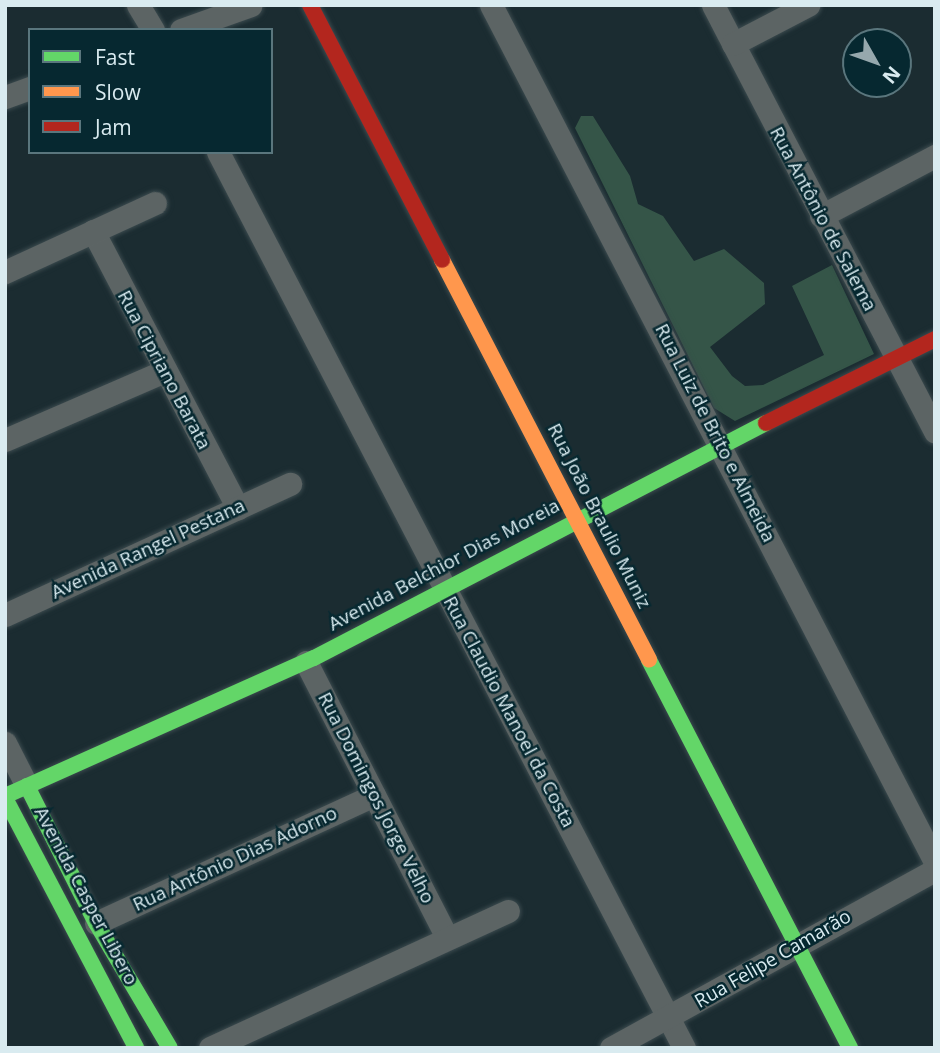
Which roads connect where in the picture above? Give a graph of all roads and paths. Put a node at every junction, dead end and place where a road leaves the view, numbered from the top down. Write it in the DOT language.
graph roads {
  1 [pos="138,5"];
  2 [pos="251,5"];
  3 [pos="310,5"];
  4 [pos="491,5"];
  5 [pos="713,5"];
  6 [pos="808,5"];
  7 [pos="152,28"];
  8 [pos="187,28"];
  9 [pos="733,44"];
  10 [pos="28,89"];
  11 [pos="5,97"];
  12 [pos="219,154"];
  13 [pos="935,156"];
  14 [pos="155,203"];
  15 [pos="821,216"];
  16 [pos="93,231"];
  17 [pos="5,272"];
  18 [pos="935,339"];
  19 [pos="897,358"];
  20 [pos="162,372"];
  21 [pos="935,432"];
  22 [pos="5,440"];
  23 [pos="723,448"];
  24 [pos="290,484"];
  25 [pos="237,508"];
  26 [pos="576,517"];
  27 [pos="446,591"];
  28 [pos="5,615"];
  29 [pos="306,662"];
  30 [pos="5,743"];
  31 [pos="27,786"];
  32 [pos="374,795"];
  33 [pos="5,797"];
  34 [pos="935,862"];
  35 [pos="935,870"];
  36 [pos="508,911"];
  37 [pos="96,923"];
  38 [pos="446,935"];
  39 [pos="795,943"];
  40 [pos="669,1018"];
  41 [pos="136,1048"];
  42 [pos="170,1048"];
  43 [pos="210,1048"];
  44 [pos="611,1048"];
  45 [pos="684,1048"];
  46 [pos="850,1048"];
  1 -- 7 [label="street"];
  2 -- 8 [label="street"];
  3 -- 26 [label="street, Rua João Braulio Muniz"];
  4 -- 23 [label="street, Rua Luiz de Brito e Almeida"];
  5 -- 9 [label="street, Rua Antônio de Salema"];
  6 -- 9 [label="street"];
  9 -- 15 [label="street, Rua Antônio de Salema"];
  10 -- 11 [label="street"];
  12 -- 27 [label="street, Rua Claudio Manoel da Costa"];
  13 -- 15 [label="street"];
  14 -- 16 [label="street"];
  15 -- 19 [label="street, Rua Antônio de Salema"];
  16 -- 17 [label="street"];
  16 -- 20 [label="street, Rua Cipriano Barata"];
  18 -- 19 [label="street, Avenida Belchior Dias Moreia"];
  19 -- 21 [label="street, Rua Antônio de Salema"];
  19 -- 23 [label="street, Avenida Belchior Dias Moreia"];
  20 -- 22 [label="street"];
  20 -- 25 [label="street, Rua Cipriano Barata"];
  23 -- 26 [label="street, Avenida Belchior Dias Moreia"];
  23 -- 34 [label="street, Rua Luiz de Brito e Almeida"];
  24 -- 25 [label="street, Avenida Rangel Pestana"];
  25 -- 28 [label="street, Avenida Rangel Pestana"];
  26 -- 27 [label="street, Avenida Belchior Dias Moreia"];
  26 -- 39 [label="street, Rua João Braulio Muniz"];
  27 -- 29 [label="street, Avenida Belchior Dias Moreia"];
  27 -- 40 [label="street, Rua Claudio Manoel da Costa"];
  29 -- 31 [label="street, Avenida Belchior Dias Moreia"];
  29 -- 32 [label="street, Rua Domingos Jorge Velho"];
  30 -- 31 [label="street, Avenida Casper Libero"];
  31 -- 33 [label="street, Avenida Belchior Dias Moreia"];
  31 -- 37 [label="street, Avenida Casper Libero"];
  32 -- 37 [label="street, Rua Antônio Dias Adorno"];
  32 -- 38 [label="street, Rua Domingos Jorge Velho"];
  33 -- 41 [label="street, Avenida Casper Libero"];
  35 -- 39 [label="street, Rua Felipe Camarão"];
  36 -- 38 [label="street"];
  37 -- 42 [label="street, Avenida Casper Libero"];
  38 -- 43 [label="street"];
  39 -- 40 [label="street, Rua Felipe Camarão"];
  39 -- 46 [label="street, Rua João Braulio Muniz"];
  40 -- 44 [label="street, Rua Felipe Camarão"];
  40 -- 45 [label="street, Rua Claudio Manoel da Costa"];
}
